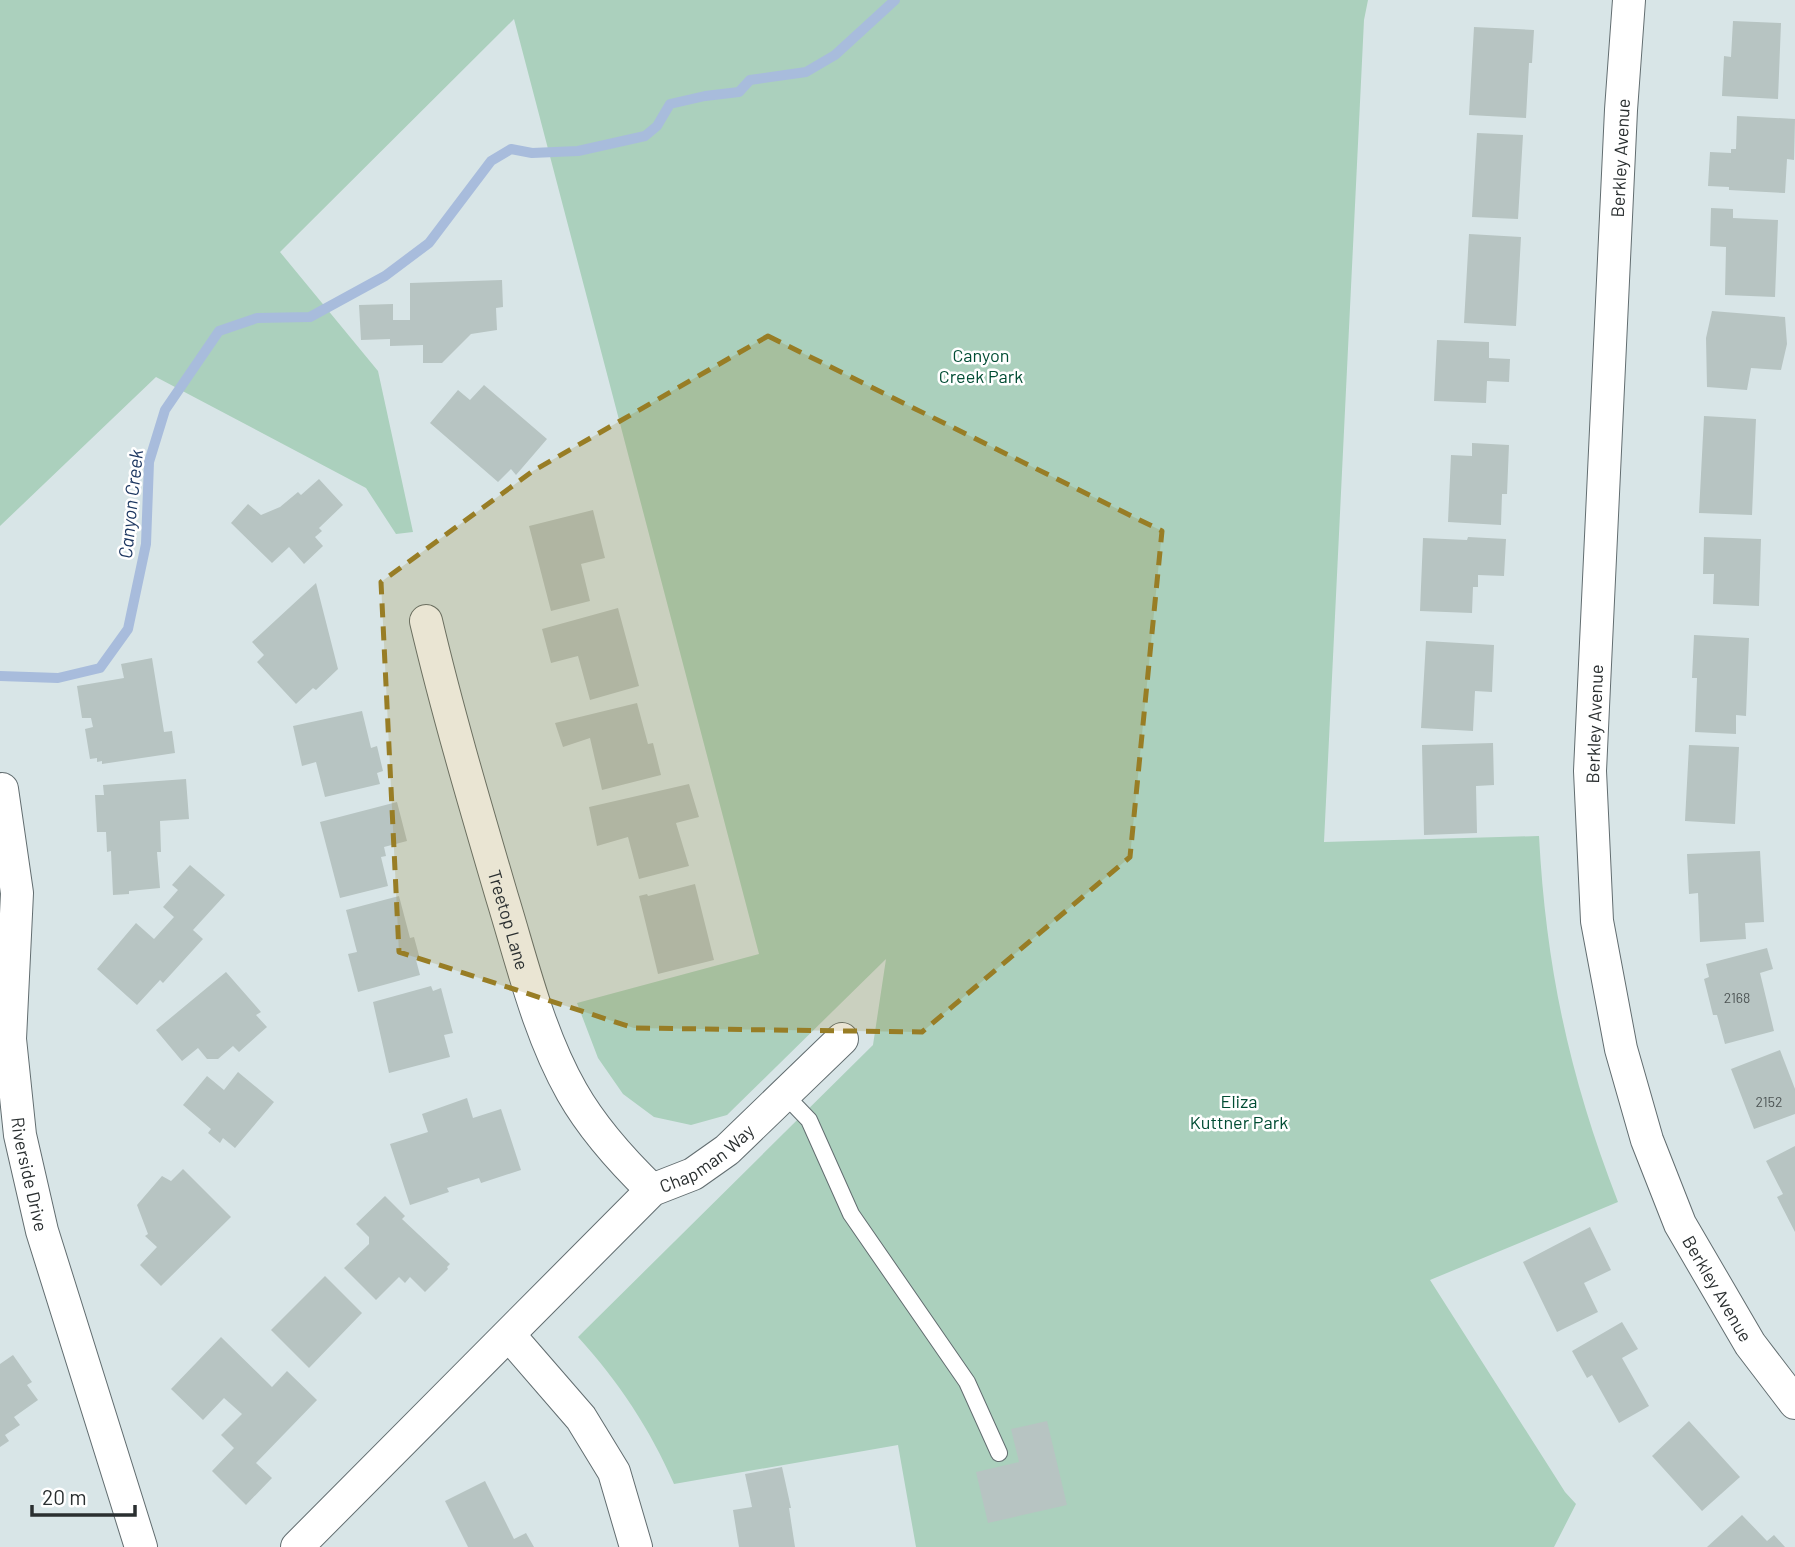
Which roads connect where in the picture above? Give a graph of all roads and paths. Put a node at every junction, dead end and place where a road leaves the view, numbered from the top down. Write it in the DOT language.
graph roads {
  1 [pos="1629,0"];
  2 [pos="426,621"];
  3 [pos="2,789"];
  4 [pos="842,1038"];
  5 [pos="785,1095"];
  6 [pos="652,1190"];
  7 [pos="509,1335"];
  8 [pos="1795,1403"];
  9 [pos="999,1453"];
  10 [pos="141,1547"];
  11 [pos="298,1547"];
  12 [pos="636,1547"];
  1 -- 8 [label="street, Berkley Avenue"];
  2 -- 6 [label="street, Treetop Lane"];
  3 -- 10 [label="street, Riverside Drive"];
  4 -- 5 [label="street, Chapman Way"];
  5 -- 6 [label="street, Chapman Way"];
  5 -- 9 [label="lane"];
  6 -- 7 [label="street, Chapman Way"];
  7 -- 11 [label="street, Chapman Way"];
  7 -- 12 [label="street"];
}
